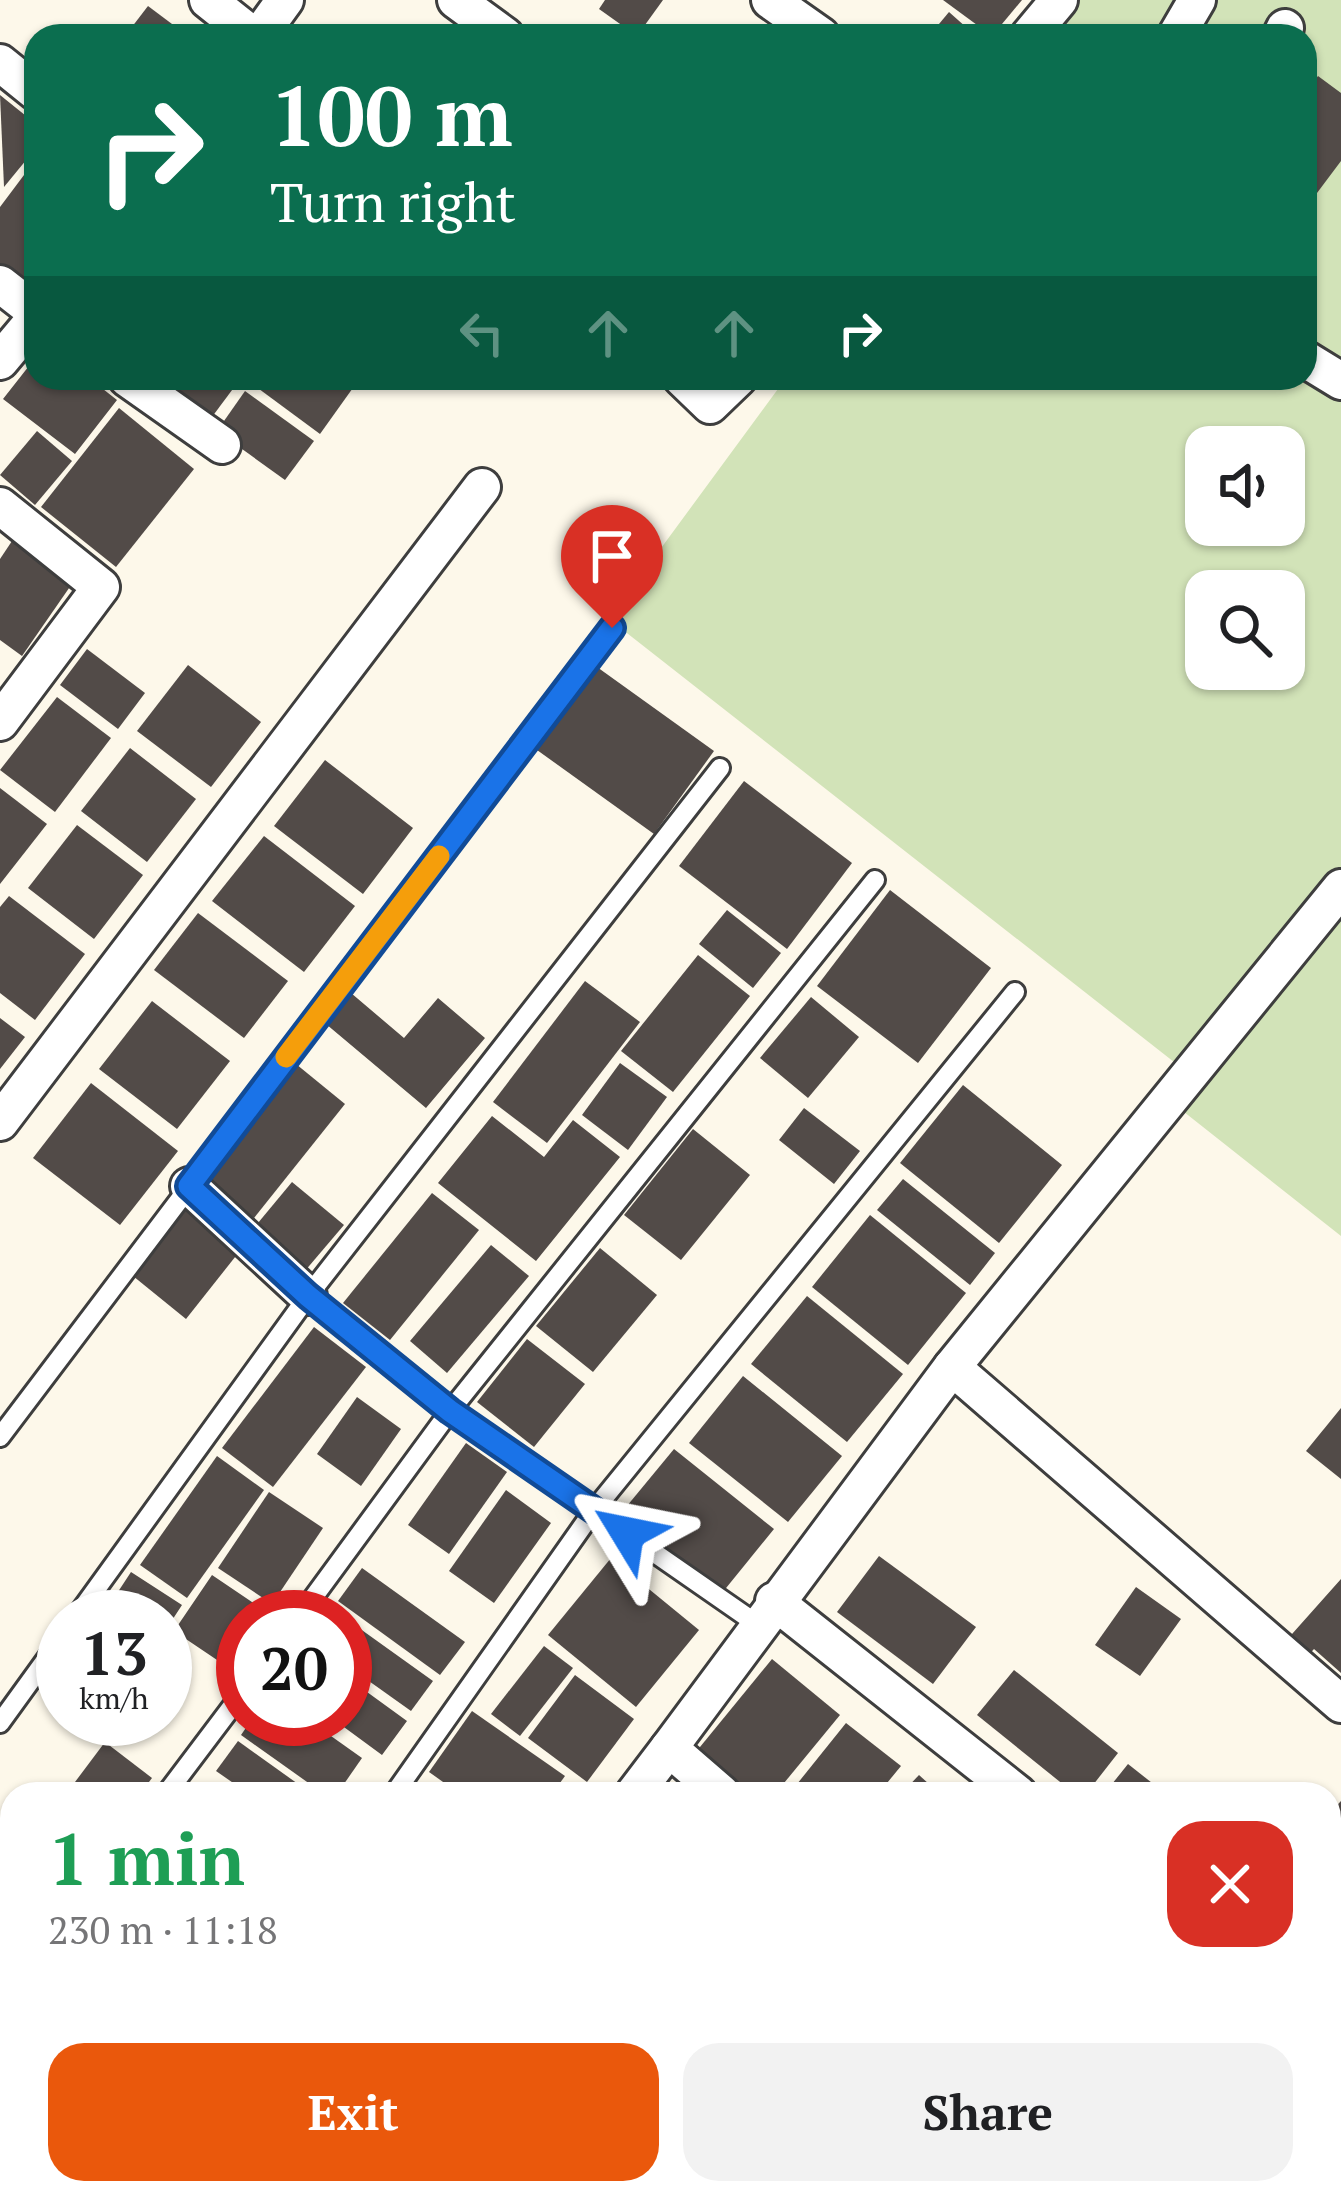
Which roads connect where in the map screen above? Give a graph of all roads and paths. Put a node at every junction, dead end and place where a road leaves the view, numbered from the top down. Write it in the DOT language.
graph roads {
  1 [pos="208,0"];
  2 [pos="285,0"];
  3 [pos="456,0"];
  4 [pos="770,0"];
  5 [pos="1059,0"];
  6 [pos="240,24"];
  7 [pos="266,24"];
  8 [pos="489,24"];
  9 [pos="814,24"];
  10 [pos="1039,24"];
  11 [pos="0,62"];
  12 [pos="24,82"];
  13 [pos="0,284"];
  14 [pos="24,305"];
  15 [pos="24,330"];
  16 [pos="0,361"];
  17 [pos="145,390"];
  18 [pos="694,390"];
  19 [pos="726,390"];
  20 [pos="222,446"];
  21 [pos="482,487"];
  22 [pos="0,506"];
  23 [pos="612,628"];
  24 [pos="0,722"];
  25 [pos="720,768"];
  26 [pos="875,880"];
  27 [pos="1341,888"];
  28 [pos="1015,992"];
  29 [pos="0,1122"];
  30 [pos="189,1186"];
  31 [pos="308,1296"];
  32 [pos="952,1367"];
  33 [pos="450,1411"];
  34 [pos="0,1437"];
  35 [pos="594,1510"];
  36 [pos="96,1590"];
  37 [pos="319,1590"];
  38 [pos="766,1612"];
  39 [pos="36,1673"];
  40 [pos="1341,1705"];
  41 [pos="0,1723"];
  42 [pos="216,1728"];
  43 [pos="669,1748"];
  44 [pos="175,1782"];
  45 [pos="402,1782"];
  46 [pos="643,1782"];
  47 [pos="708,1782"];
  48 [pos="1001,1782"];
  1 -- 6 [label="street"];
  2 -- 7 [label="street"];
  3 -- 8 [label="street"];
  4 -- 9 [label="street"];
  5 -- 10 [label="street"];
  11 -- 12 [label="street"];
  13 -- 14 [label="street"];
  15 -- 16 [label="street"];
  17 -- 20 [label="street"];
  18 -- 19 [label="street"];
  21 -- 29 [label="street"];
  22 -- 24 [label="street"];
  23 -- 30 [label="lane"];
  25 -- 31 [label="lane"];
  26 -- 33 [label="lane"];
  27 -- 32 [label="street"];
  28 -- 35 [label="lane"];
  30 -- 31 [label="street"];
  30 -- 34 [label="lane"];
  31 -- 33 [label="lane"];
  31 -- 36 [label="lane"];
  32 -- 38 [label="street"];
  32 -- 40 [label="street"];
  33 -- 35 [label="lane"];
  33 -- 37 [label="lane"];
  35 -- 38 [label="lane"];
  35 -- 45 [label="lane"];
  38 -- 43 [label="street"];
  38 -- 48 [label="street"];
  39 -- 41 [label="lane"];
  42 -- 44 [label="lane"];
  43 -- 46 [label="street"];
  43 -- 47 [label="street"];
}
